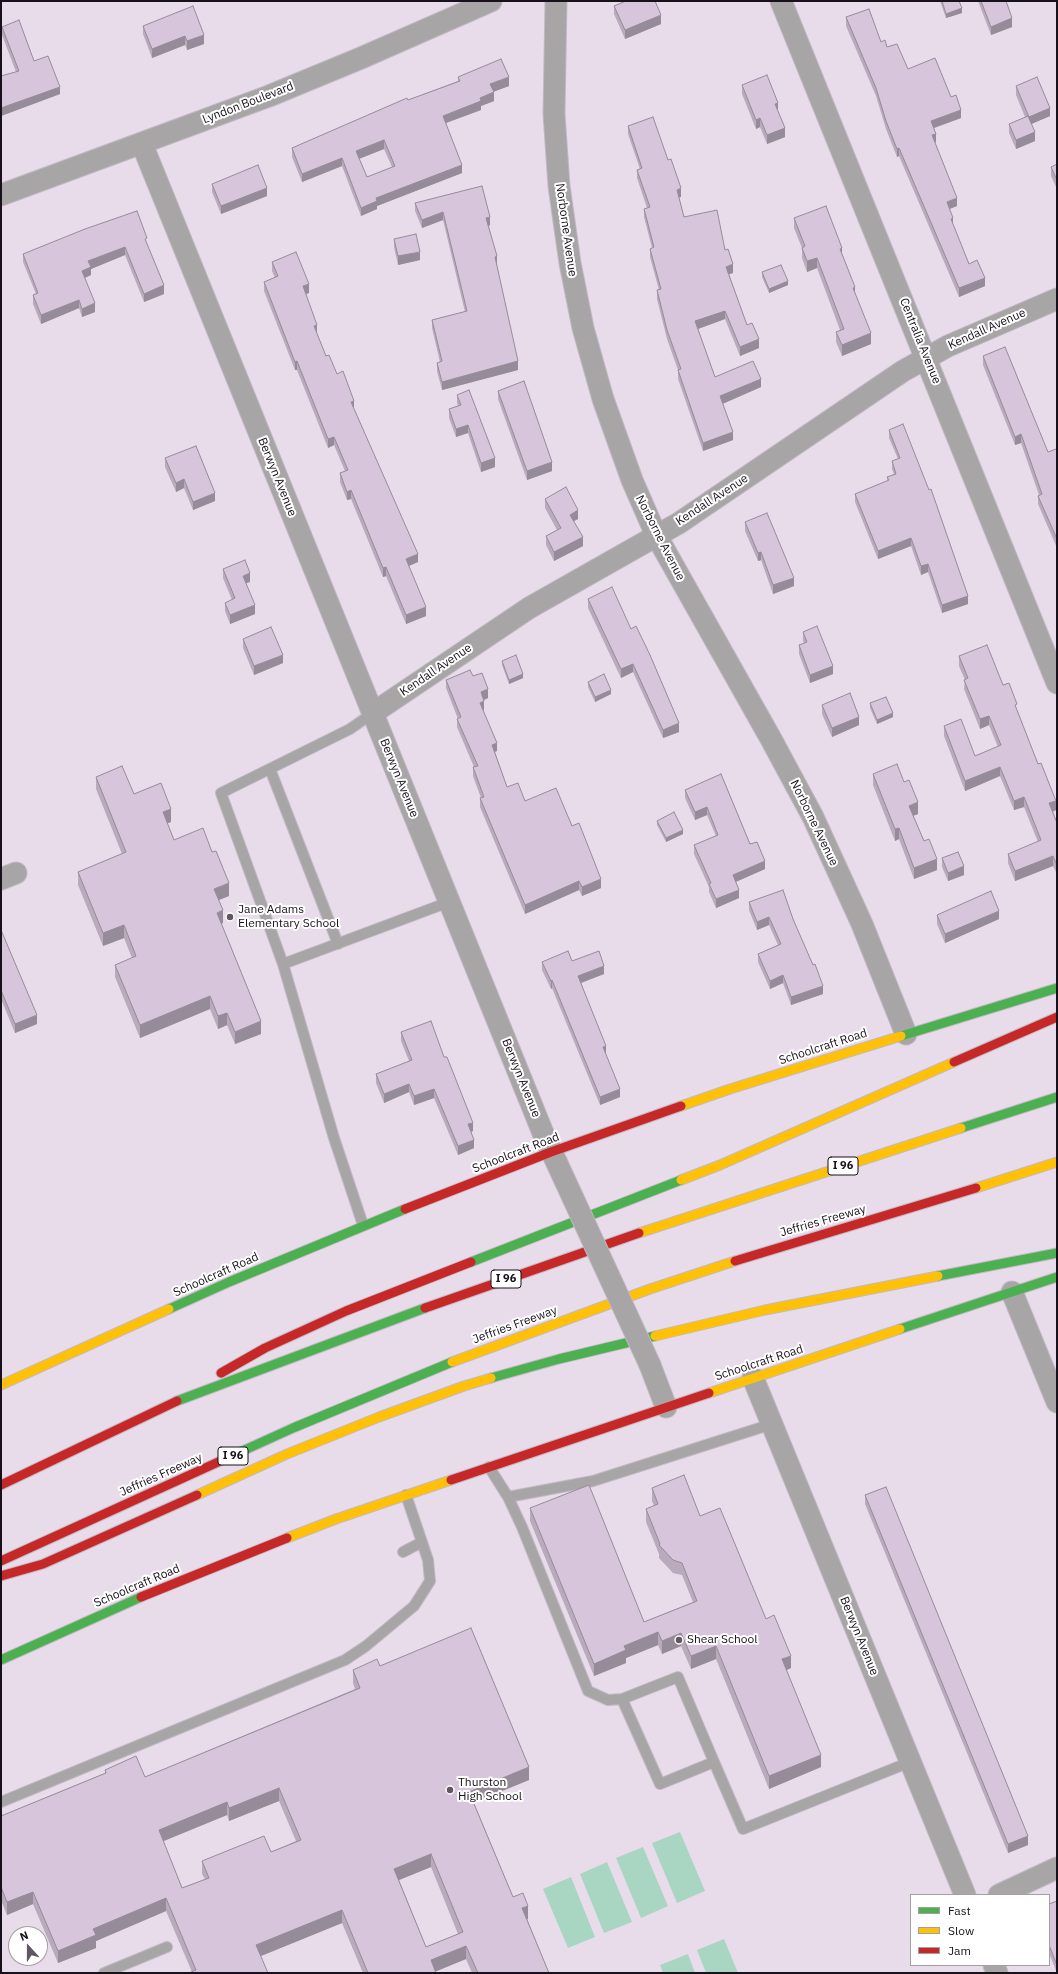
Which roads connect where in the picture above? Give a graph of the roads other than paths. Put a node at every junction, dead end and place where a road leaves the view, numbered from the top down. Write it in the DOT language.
graph roads {
  1 [pos="491,1"];
  2 [pos="556,1"];
  3 [pos="781,1"];
  4 [pos="142,144"];
  5 [pos="1,195"];
  6 [pos="1057,299"];
  7 [pos="927,358"];
  8 [pos="656,535"];
  9 [pos="1057,683"];
  10 [pos="373,713"];
  11 [pos="270,769"];
  12 [pos="450,902"];
  13 [pos="338,944"];
  14 [pos="283,964"];
  15 [pos="1057,988"];
  16 [pos="1057,1017"];
  17 [pos="906,1034"];
  18 [pos="1057,1097"];
  19 [pos="551,1152"];
  20 [pos="1057,1162"];
  21 [pos="363,1225"];
  22 [pos="1057,1253"];
  23 [pos="1057,1277"];
  24 [pos="1012,1292"];
  25 [pos="753,1378"];
  26 [pos="1,1385"];
  27 [pos="1057,1402"];
  28 [pos="164,1406"];
  29 [pos="666,1407"];
  30 [pos="772,1424"];
  31 [pos="489,1467"];
  32 [pos="1,1485"];
  33 [pos="406,1495"];
  34 [pos="508,1497"];
  35 [pos="422,1542"];
  36 [pos="403,1552"];
  37 [pos="1,1561"];
  38 [pos="1,1576"];
  39 [pos="1,1660"];
  40 [pos="622,1699"];
  41 [pos="714,1762"];
  42 [pos="910,1762"];
  43 [pos="1,1802"];
  44 [pos="1057,1868"];
  45 [pos="965,1894"];
  46 [pos="1001,1894"];
  47 [pos="167,1947"];
  48 [pos="104,1973"];
  1 -- 4 [label="street, Lyndon Boulevard"];
  2 -- 8 [label="street, Norborne Avenue"];
  3 -- 7 [label="street, Centralia Avenue"];
  4 -- 5 [label="street, Lyndon Boulevard"];
  4 -- 10 [label="street, Berwyn Avenue"];
  6 -- 7 [label="street, Kendall Avenue"];
  7 -- 8 [label="street, Kendall Avenue"];
  7 -- 9 [label="street, Centralia Avenue"];
  8 -- 10 [label="street, Kendall Avenue"];
  8 -- 17 [label="street, Norborne Avenue"];
  10 -- 11 [label="lane"];
  10 -- 12 [label="street, Berwyn Avenue"];
  11 -- 13 [label="lane"];
  11 -- 14 [label="lane"];
  12 -- 13 [label="lane"];
  12 -- 19 [label="street, Berwyn Avenue"];
  13 -- 14 [label="lane"];
  14 -- 21 [label="lane"];
  15 -- 17 [label="main road, Schoolcraft Road"];
  16 -- 28 [label="main road"];
  17 -- 19 [label="main road, Schoolcraft Road"];
  18 -- 28 [label="main road, I 96"];
  19 -- 21 [label="main road, Schoolcraft Road"];
  19 -- 29 [label="street, Berwyn Avenue, bridge"];
  20 -- 37 [label="main road, Jeffries Freeway / I 96"];
  21 -- 26 [label="main road, Schoolcraft Road"];
  22 -- 38 [label="main road"];
  23 -- 24 [label="main road, Schoolcraft Road"];
  24 -- 25 [label="main road, Schoolcraft Road"];
  24 -- 27 [label="street"];
  25 -- 29 [label="main road, Schoolcraft Road"];
  25 -- 30 [label="street, Berwyn Avenue"];
  28 -- 32 [label="main road, I 96"];
  29 -- 31 [label="main road, Schoolcraft Road"];
  30 -- 34 [label="lane"];
  30 -- 42 [label="street, Berwyn Avenue"];
  31 -- 33 [label="main road, Schoolcraft Road"];
  31 -- 34 [label="lane"];
  33 -- 35 [label="lane"];
  33 -- 39 [label="main road, Schoolcraft Road"];
  34 -- 40 [label="lane"];
  35 -- 36 [label="lane"];
  35 -- 43 [label="lane"];
  40 -- 41 [label="lane"];
  40 -- 41 [label="lane"];
  41 -- 42 [label="lane"];
  42 -- 45 [label="street, Berwyn Avenue"];
  44 -- 46 [label="street"];
  47 -- 48 [label="lane"];
}
